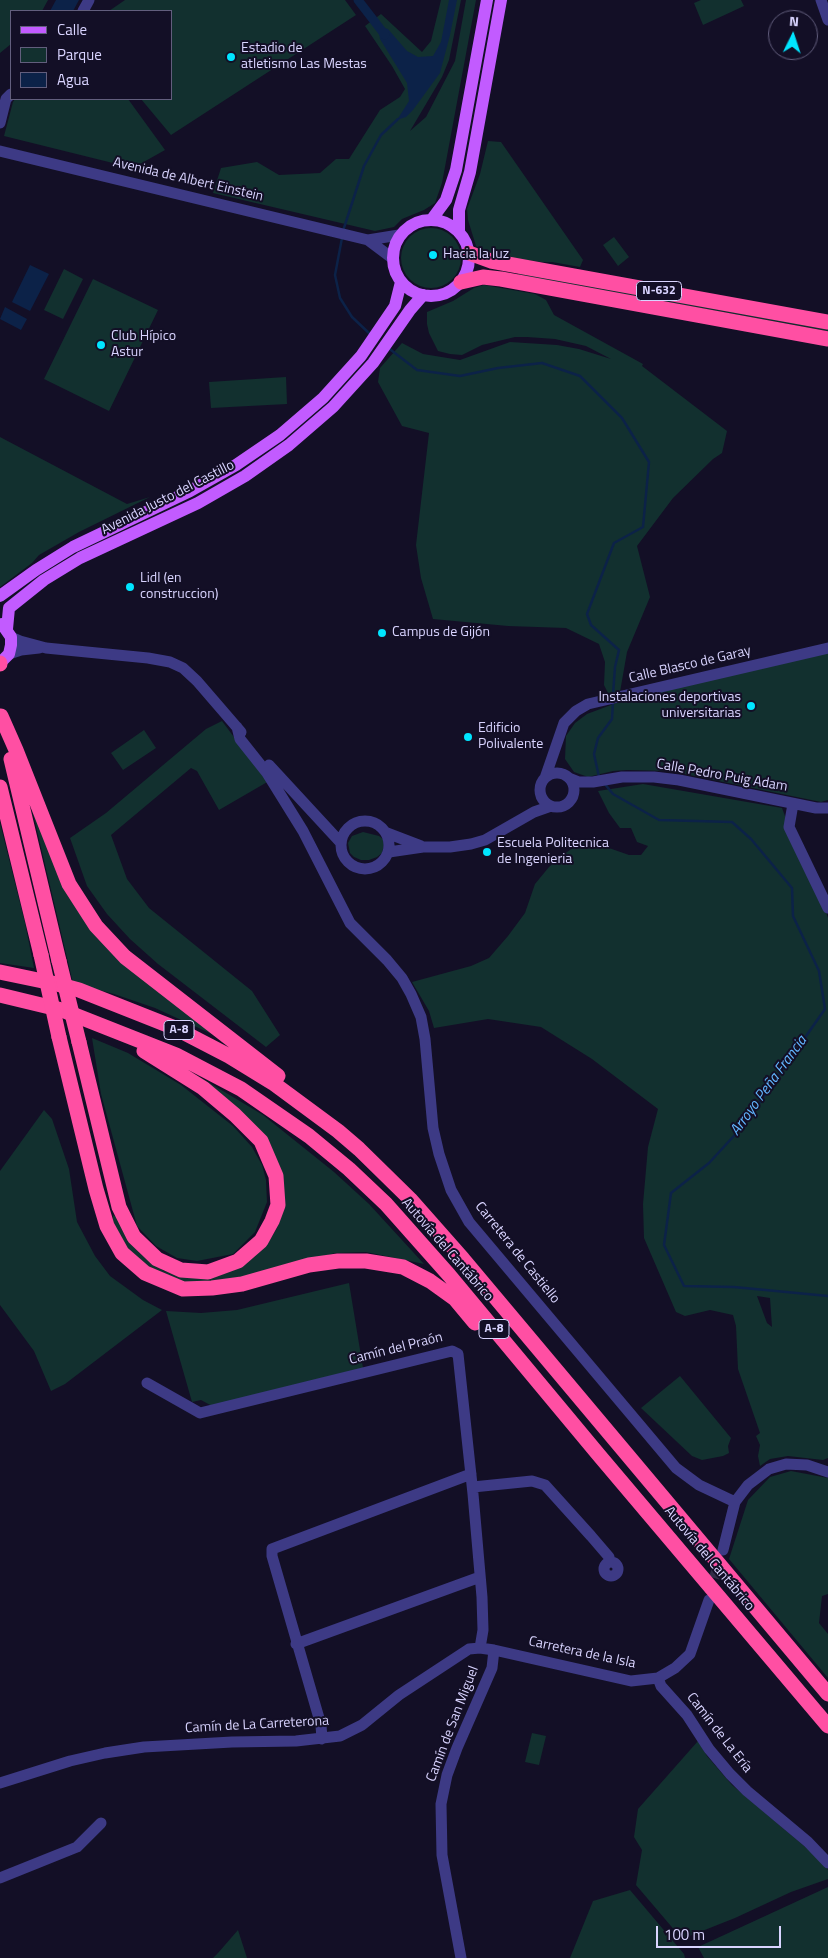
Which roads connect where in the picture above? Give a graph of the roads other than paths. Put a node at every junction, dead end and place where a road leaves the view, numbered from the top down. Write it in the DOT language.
graph roads {
  1 [pos="487,0"];
  2 [pos="501,0"];
  3 [pos="821,0"];
  4 [pos="828,20"];
  5 [pos="10,95"];
  6 [pos="0,123"];
  7 [pos="0,151"];
  8 [pos="432,219"];
  9 [pos="459,232"];
  10 [pos="399,235"];
  11 [pos="367,239"];
  12 [pos="469,253"];
  13 [pos="392,258"];
  14 [pos="401,282"];
  15 [pos="461,282"];
  16 [pos="423,295"];
  17 [pos="828,322"];
  18 [pos="828,339"];
  19 [pos="0,596"];
  20 [pos="6,629"];
  21 [pos="46,648"];
  22 [pos="828,648"];
  23 [pos="2,661"];
  24 [pos="0,713"];
  25 [pos="237,727"];
  26 [pos="555,745"];
  27 [pos="566,776"];
  28 [pos="545,778"];
  29 [pos="593,782"];
  30 [pos="286,785"];
  31 [pos="0,787"];
  32 [pos="540,791"];
  33 [pos="573,795"];
  34 [pos="793,804"];
  35 [pos="551,806"];
  36 [pos="816,808"];
  37 [pos="828,808"];
  38 [pos="289,809"];
  39 [pos="311,812"];
  40 [pos="828,816"];
  41 [pos="518,821"];
  42 [pos="345,832"];
  43 [pos="387,833"];
  44 [pos="341,844"];
  45 [pos="422,846"];
  46 [pos="389,852"];
  47 [pos="828,908"];
  48 [pos="0,972"];
  49 [pos="0,995"];
  50 [pos="87,1021"];
  51 [pos="463,1259"];
  52 [pos="147,1383"];
  53 [pos="828,1472"];
  54 [pos="471,1474"];
  55 [pos="473,1487"];
  56 [pos="735,1502"];
  57 [pos="642,1505"];
  58 [pos="722,1550"];
  59 [pos="610,1562"];
  60 [pos="480,1577"];
  61 [pos="709,1600"];
  62 [pos="296,1644"];
  63 [pos="480,1648"];
  64 [pos="494,1650"];
  65 [pos="658,1678"];
  66 [pos="828,1694"];
  67 [pos="828,1726"];
  68 [pos="322,1739"];
  69 [pos="0,1783"];
  70 [pos="101,1823"];
  71 [pos="828,1863"];
  72 [pos="0,1878"];
  73 [pos="461,1958"];
  1 -- 8 [label="main road"];
  2 -- 9 [label="main road"];
  3 -- 4 [label="street"];
  5 -- 6 [label="street"];
  7 -- 11 [label="street, Avenida de Albert Einstein"];
  8 -- 9 [label="main road"];
  8 -- 10 [label="main road"];
  9 -- 12 [label="main road"];
  10 -- 11 [label="street, Avenida de Albert Einstein"];
  10 -- 13 [label="main road"];
  11 -- 13 [label="street, Avenida de Albert Einstein"];
  12 -- 15 [label="main road"];
  12 -- 17 [label="highway, N-632"];
  13 -- 14 [label="main road"];
  14 -- 16 [label="main road"];
  14 -- 19 [label="main road, Avenida Justo del Castillo"];
  15 -- 16 [label="main road, N-632"];
  15 -- 18 [label="highway, N-632"];
  16 -- 20 [label="main road, Avenida Justo del Castillo"];
  20 -- 21 [label="street, Carretera de Castiello"];
  20 -- 23 [label="main road, Avenida Justo del Castillo"];
  21 -- 23 [label="street, Carretera de Castiello"];
  21 -- 25 [label="street, Carretera de Castiello"];
  22 -- 26 [label="street, Calle Blasco de Garay"];
  24 -- 50 [label="highway, bridge"];
  24 -- 51 [label="highway"];
  25 -- 30 [label="street, Carretera de Castiello"];
  25 -- 38 [label="street, Carretera de Castiello"];
  26 -- 27 [label="street"];
  26 -- 28 [label="street"];
  27 -- 28 [label="street"];
  27 -- 29 [label="street, Calle Pedro Puig Adam"];
  27 -- 33 [label="street"];
  28 -- 32 [label="street"];
  29 -- 33 [label="street, Calle Pedro Puig Adam"];
  29 -- 34 [label="street, Calle Pedro Puig Adam"];
  30 -- 38 [label="street, Carretera de Castiello"];
  30 -- 39 [label="street"];
  31 -- 57 [label="highway, bridge"];
  32 -- 35 [label="street"];
  32 -- 41 [label="street"];
  33 -- 35 [label="street"];
  34 -- 36 [label="street, Calle Pedro Puig Adam"];
  34 -- 47 [label="street"];
  35 -- 41 [label="street"];
  36 -- 37 [label="street, Calle Pedro Puig Adam"];
  36 -- 40 [label="street, Calle Pedro Puig Adam"];
  38 -- 56 [label="street, Carretera de Castiello"];
  39 -- 42 [label="street"];
  39 -- 44 [label="street"];
  41 -- 45 [label="street"];
  42 -- 43 [label="street"];
  42 -- 44 [label="street"];
  43 -- 45 [label="street"];
  43 -- 46 [label="street"];
  44 -- 46 [label="street"];
  45 -- 46 [label="street"];
  48 -- 51 [label="highway, Autovía del Cantábrico / A-8"];
  49 -- 50 [label="highway, Autovía del Cantábrico / A-8"];
  50 -- 57 [label="highway, Autovía del Cantábrico / A-8"];
  51 -- 66 [label="highway, Autovía del Cantábrico / A-8"];
  52 -- 54 [label="street, Camín del Praón"];
  53 -- 56 [label="street"];
  54 -- 55 [label="street, Camín del Praón"];
  54 -- 62 [label="street"];
  55 -- 59 [label="street"];
  55 -- 60 [label="street, Camín del Praón"];
  56 -- 58 [label="street"];
  57 -- 67 [label="highway, Autovía del Cantábrico / A-8"];
  60 -- 62 [label="street"];
  60 -- 63 [label="street, Camín del Praón"];
  61 -- 65 [label="street, Carretera de la Isla"];
  62 -- 68 [label="street"];
  63 -- 64 [label="street, Camín de La Carreterona"];
  63 -- 68 [label="street, Camín de La Carreterona"];
  64 -- 65 [label="street, Carretera de la Isla"];
  64 -- 73 [label="street, Camín de San Miguel"];
  65 -- 71 [label="street, Camín de La Ería"];
  68 -- 69 [label="street, Camín de La Carreterona"];
  70 -- 72 [label="street"];
}
